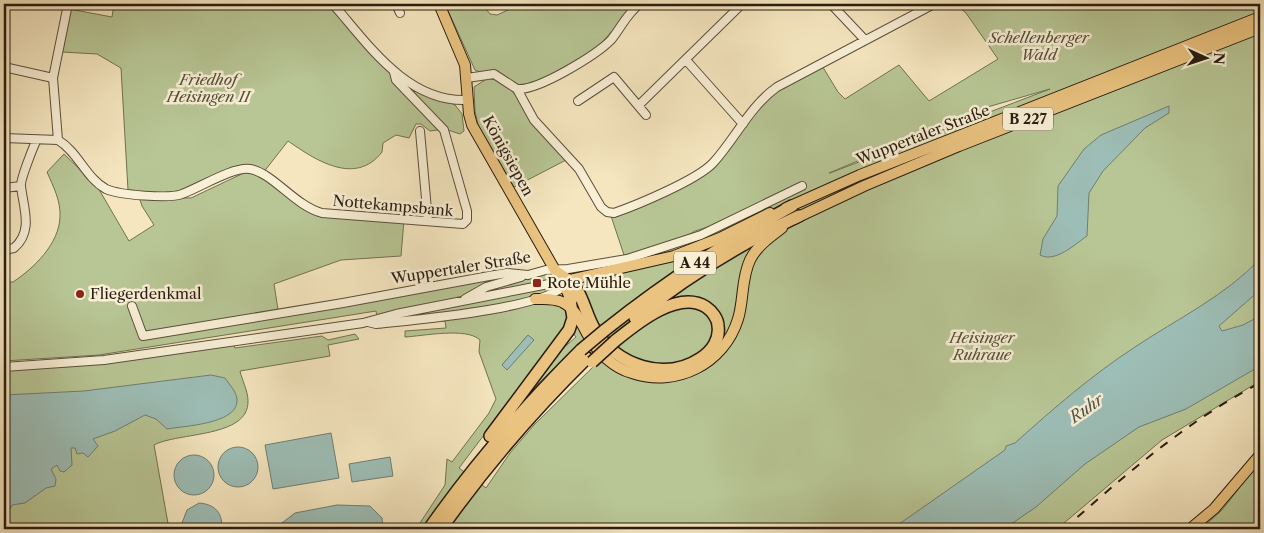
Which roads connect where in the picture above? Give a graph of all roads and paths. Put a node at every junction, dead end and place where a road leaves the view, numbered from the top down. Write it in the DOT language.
graph roads {
  1 [pos="68,4"];
  2 [pos="333,4"];
  3 [pos="396,4"];
  4 [pos="439,4"];
  5 [pos="640,4"];
  6 [pos="742,4"];
  7 [pos="832,4"];
  8 [pos="915,4"];
  9 [pos="934,4"];
  10 [pos="921,11"];
  11 [pos="400,13"];
  12 [pos="1260,17"];
  13 [pos="1260,28"];
  14 [pos="866,40"];
  15 [pos="686,60"];
  16 [pos="4,68"];
  17 [pos="394,72"];
  18 [pos="54,78"];
  19 [pos="467,78"];
  20 [pos="517,89"];
  21 [pos="468,100"];
  22 [pos="578,101"];
  23 [pos="639,105"];
  24 [pos="646,115"];
  25 [pos="742,124"];
  26 [pos="420,131"];
  27 [pos="4,138"];
  28 [pos="58,140"];
  29 [pos="36,141"];
  30 [pos="21,186"];
  31 [pos="802,186"];
  32 [pos="4,188"];
  33 [pos="796,211"];
  34 [pos="428,221"];
  35 [pos="4,250"];
  36 [pos="556,271"];
  37 [pos="528,275"];
  38 [pos="566,285"];
  39 [pos="535,299"];
  40 [pos="459,302"];
  41 [pos="132,306"];
  42 [pos="576,315"];
  43 [pos="368,322"];
  44 [pos="610,336"];
  45 [pos="587,357"];
  46 [pos="4,367"];
  47 [pos="1260,454"];
  48 [pos="470,478"];
  49 [pos="429,529"];
  50 [pos="441,529"];
  51 [pos="1190,529"];
  1 -- 18 [label="street"];
  2 -- 17 [label="street"];
  3 -- 11 [label="street"];
  4 -- 19 [label="main road, Königsiepen"];
  5 -- 20 [label="street"];
  6 -- 15 [label="street"];
  7 -- 14 [label="street"];
  8 -- 10 [label="street"];
  9 -- 10 [label="street"];
  10 -- 14 [label="street"];
  12 -- 33 [label="main road, Wuppertaler Straße / B 227"];
  13 -- 33 [label="main road, Wuppertaler Straße / B 227"];
  14 -- 25 [label="street"];
  15 -- 23 [label="street"];
  15 -- 25 [label="street"];
  16 -- 18 [label="street"];
  17 -- 21 [label="street"];
  17 -- 34 [label="street, Nottekampsbank"];
  18 -- 28 [label="street"];
  19 -- 20 [label="street"];
  19 -- 21 [label="main road, Königsiepen"];
  20 -- 25 [label="street"];
  21 -- 36 [label="main road, Königsiepen"];
  22 -- 23 [label="street"];
  23 -- 24 [label="street"];
  26 -- 34 [label="street"];
  27 -- 29 [label="street"];
  28 -- 29 [label="street"];
  28 -- 34 [label="street, Nottekampsbank"];
  29 -- 30 [label="street"];
  30 -- 32 [label="street"];
  30 -- 35 [label="street"];
  31 -- 36 [label="street, Wuppertaler Straße"];
  33 -- 38 [label="main road"];
  33 -- 42 [label="main road"];
  33 -- 44 [label="highway, A 44"];
  36 -- 37 [label="street, Wuppertaler Straße"];
  36 -- 38 [label="main road, Königsiepen"];
  37 -- 40 [label="street"];
  37 -- 41 [label="street, Wuppertaler Straße"];
  38 -- 39 [label="street, Wuppertaler Straße"];
  38 -- 40 [label="street, Wuppertaler Straße"];
  38 -- 42 [label="highway"];
  38 -- 44 [label="highway"];
  39 -- 42 [label="main road"];
  39 -- 43 [label="street, Wuppertaler Straße"];
  40 -- 43 [label="street, Wuppertaler Straße"];
  42 -- 48 [label="highway"];
  43 -- 46 [label="street, Wuppertaler Straße"];
  44 -- 45 [label="highway, A 44, bridge"];
  44 -- 45 [label="highway, bridge"];
  45 -- 48 [label="highway, A 44"];
  45 -- 48 [label="highway, A 44"];
  47 -- 51 [label="main road"];
  48 -- 49 [label="highway, A 44"];
  48 -- 50 [label="highway, A 44"];
}
